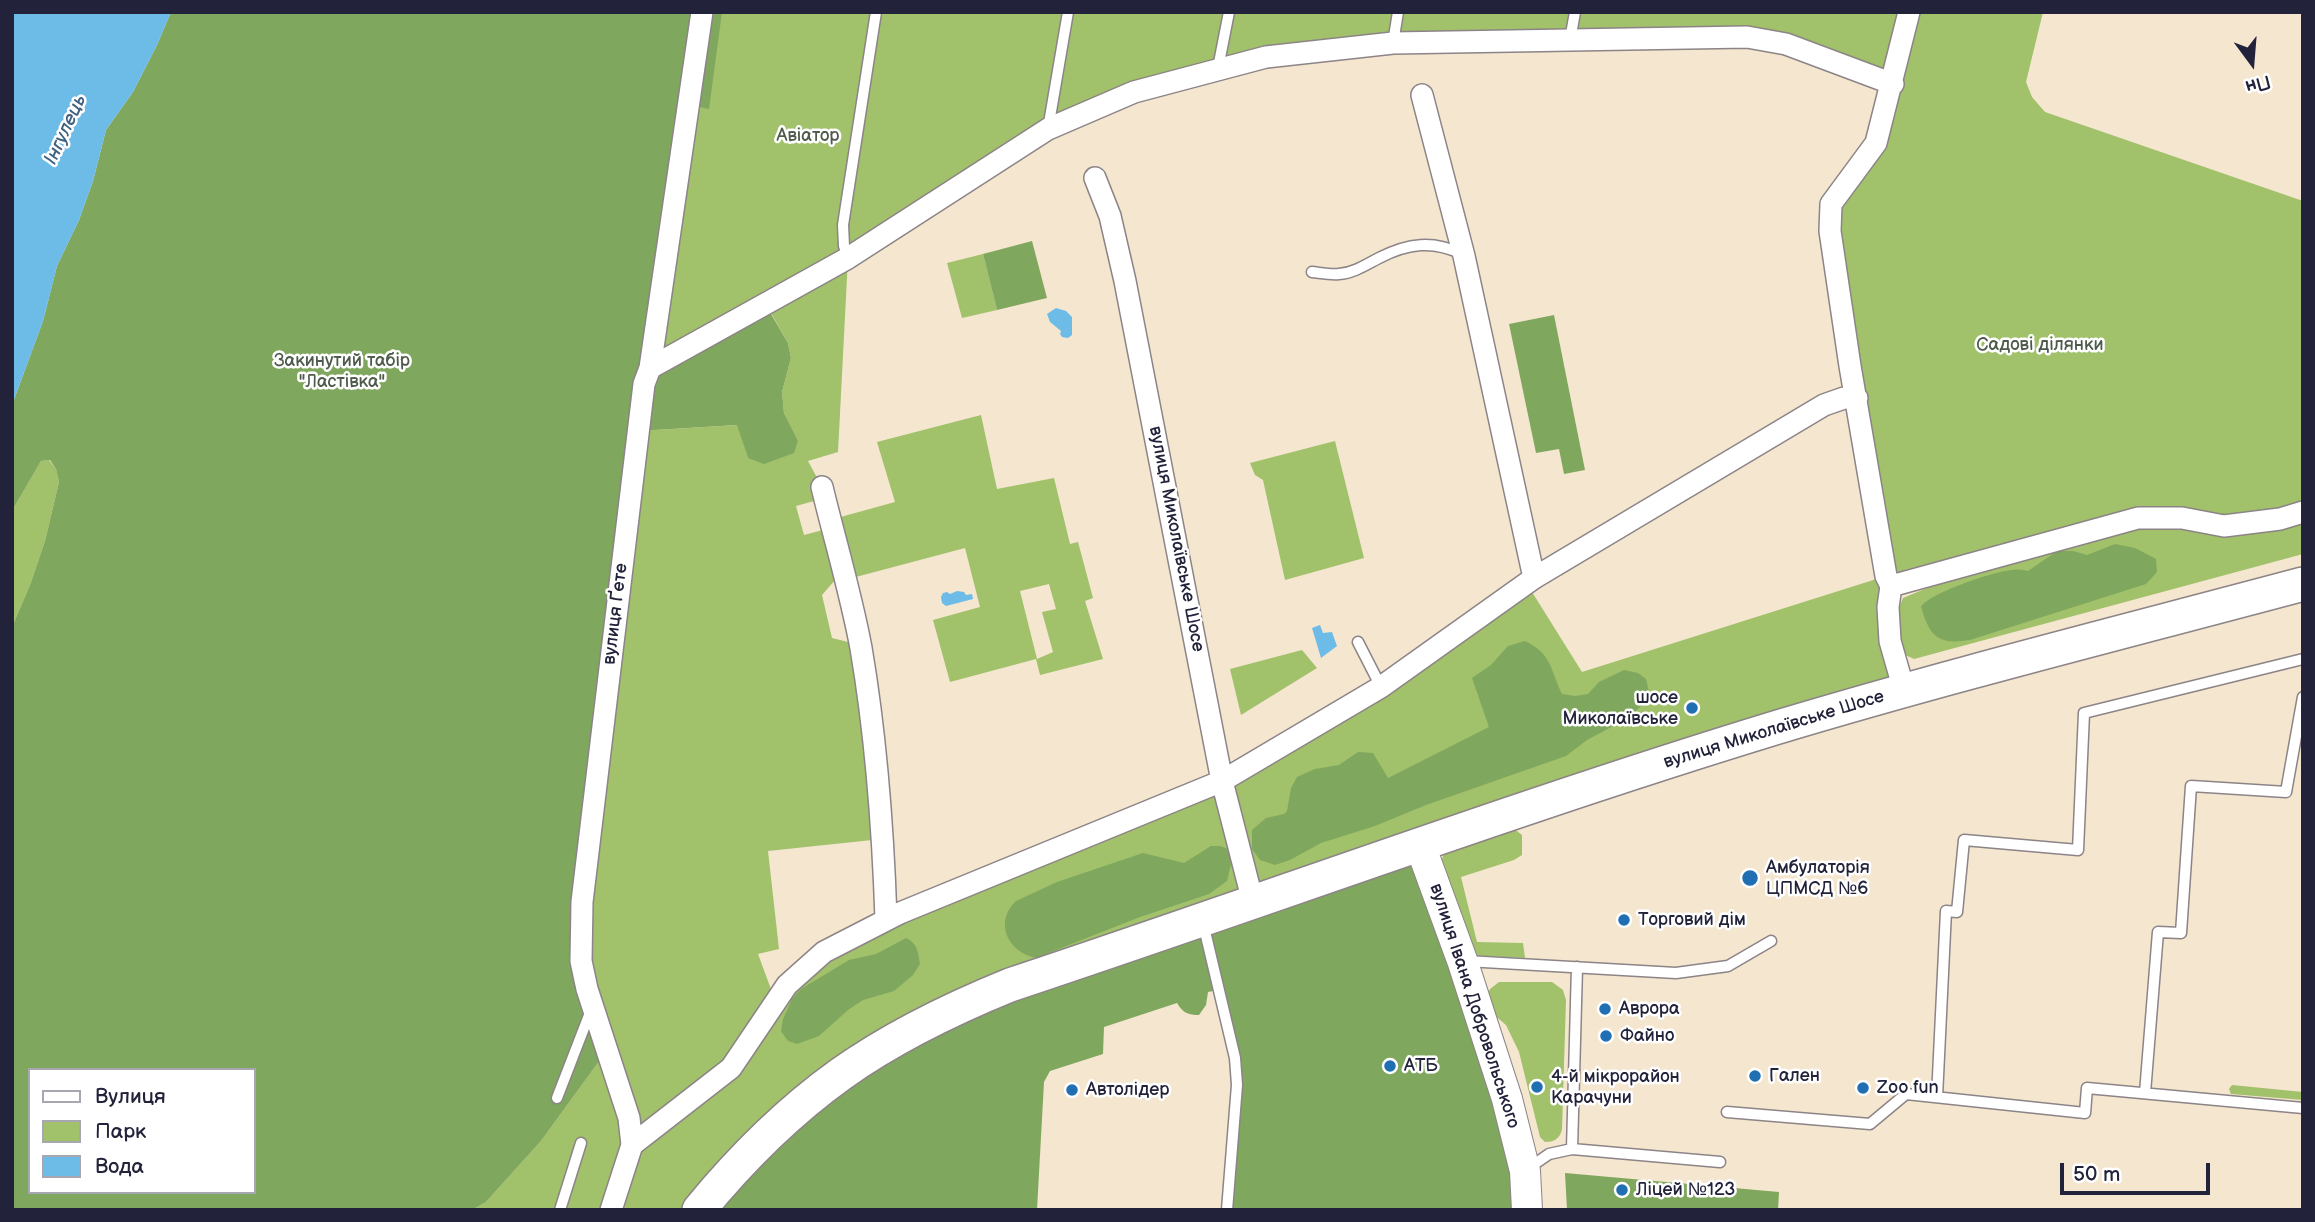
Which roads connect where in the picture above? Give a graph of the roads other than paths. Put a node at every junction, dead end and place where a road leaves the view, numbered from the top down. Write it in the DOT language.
graph roads {
  1 [pos="702,12"];
  2 [pos="876,12"];
  3 [pos="1068,12"];
  4 [pos="1228,12"];
  5 [pos="1398,12"];
  6 [pos="1575,12"];
  7 [pos="1909,12"];
  8 [pos="1570,40"];
  9 [pos="1393,43"];
  10 [pos="1218,68"];
  11 [pos="1893,84"];
  12 [pos="1422,95"];
  13 [pos="1048,129"];
  14 [pos="1095,178"];
  15 [pos="1464,256"];
  16 [pos="848,258"];
  17 [pos="1312,272"];
  18 [pos="650,368"];
  19 [pos="1857,398"];
  20 [pos="822,487"];
  21 [pos="2303,512"];
  22 [pos="1534,578"];
  23 [pos="1891,586"];
  24 [pos="2301,590"];
  25 [pos="1358,642"];
  26 [pos="2303,659"];
  27 [pos="1381,687"];
  28 [pos="1903,690"];
  29 [pos="2303,697"];
  30 [pos="1222,781"];
  31 [pos="1420,845"];
  32 [pos="1253,902"];
  33 [pos="886,919"];
  34 [pos="1202,921"];
  35 [pos="1771,941"];
  36 [pos="1462,960"];
  37 [pos="1577,967"];
  38 [pos="592,1008"];
  39 [pos="2145,1093"];
  40 [pos="1937,1097"];
  41 [pos="557,1098"];
  42 [pos="2303,1108"];
  43 [pos="1727,1112"];
  44 [pos="581,1143"];
  45 [pos="632,1145"];
  46 [pos="1572,1149"];
  47 [pos="1720,1162"];
  48 [pos="1525,1171"];
  49 [pos="560,1210"];
  50 [pos="611,1210"];
  51 [pos="699,1210"];
  52 [pos="1227,1210"];
  53 [pos="1527,1210"];
  1 -- 18 [label="street, вулиця Ґете"];
  2 -- 16 [label="lane"];
  3 -- 13 [label="lane"];
  4 -- 10 [label="lane"];
  5 -- 9 [label="lane"];
  6 -- 8 [label="lane"];
  7 -- 11 [label="street"];
  8 -- 9 [label="street"];
  8 -- 11 [label="street"];
  9 -- 10 [label="street"];
  10 -- 13 [label="street"];
  11 -- 19 [label="street"];
  12 -- 15 [label="street"];
  13 -- 16 [label="street"];
  14 -- 30 [label="street, вулиця Миколаївське Шосе"];
  15 -- 17 [label="lane"];
  15 -- 22 [label="street"];
  16 -- 18 [label="street"];
  18 -- 38 [label="street, вулиця Ґете"];
  19 -- 22 [label="street"];
  19 -- 23 [label="street"];
  20 -- 33 [label="street"];
  21 -- 23 [label="street"];
  22 -- 27 [label="street"];
  23 -- 28 [label="street"];
  24 -- 28 [label="main road, вулиця Миколаївське Шосе"];
  25 -- 27 [label="lane"];
  26 -- 40 [label="lane"];
  27 -- 30 [label="street"];
  28 -- 31 [label="main road, вулиця Миколаївське Шосе"];
  29 -- 39 [label="lane"];
  30 -- 32 [label="street, вулиця Миколаївське Шосе"];
  30 -- 33 [label="street"];
  31 -- 32 [label="main road, вулиця Миколаївське Шосе"];
  31 -- 36 [label="street, вулиця Івана Добровольського"];
  32 -- 34 [label="main road, вулиця Миколаївське Шосе"];
  33 -- 45 [label="street"];
  34 -- 51 [label="main road, вулиця Миколаївське Шосе"];
  34 -- 52 [label="lane"];
  35 -- 37 [label="lane"];
  36 -- 37 [label="lane"];
  36 -- 48 [label="street, вулиця Івана Добровольського"];
  37 -- 46 [label="lane"];
  38 -- 41 [label="lane"];
  38 -- 45 [label="street, вулиця Ґете"];
  39 -- 40 [label="lane"];
  39 -- 42 [label="lane"];
  40 -- 43 [label="lane"];
  44 -- 49 [label="lane"];
  45 -- 50 [label="street, вулиця Ґете"];
  46 -- 47 [label="lane"];
  46 -- 48 [label="lane"];
  48 -- 53 [label="street, вулиця Івана Добровольського"];
}
